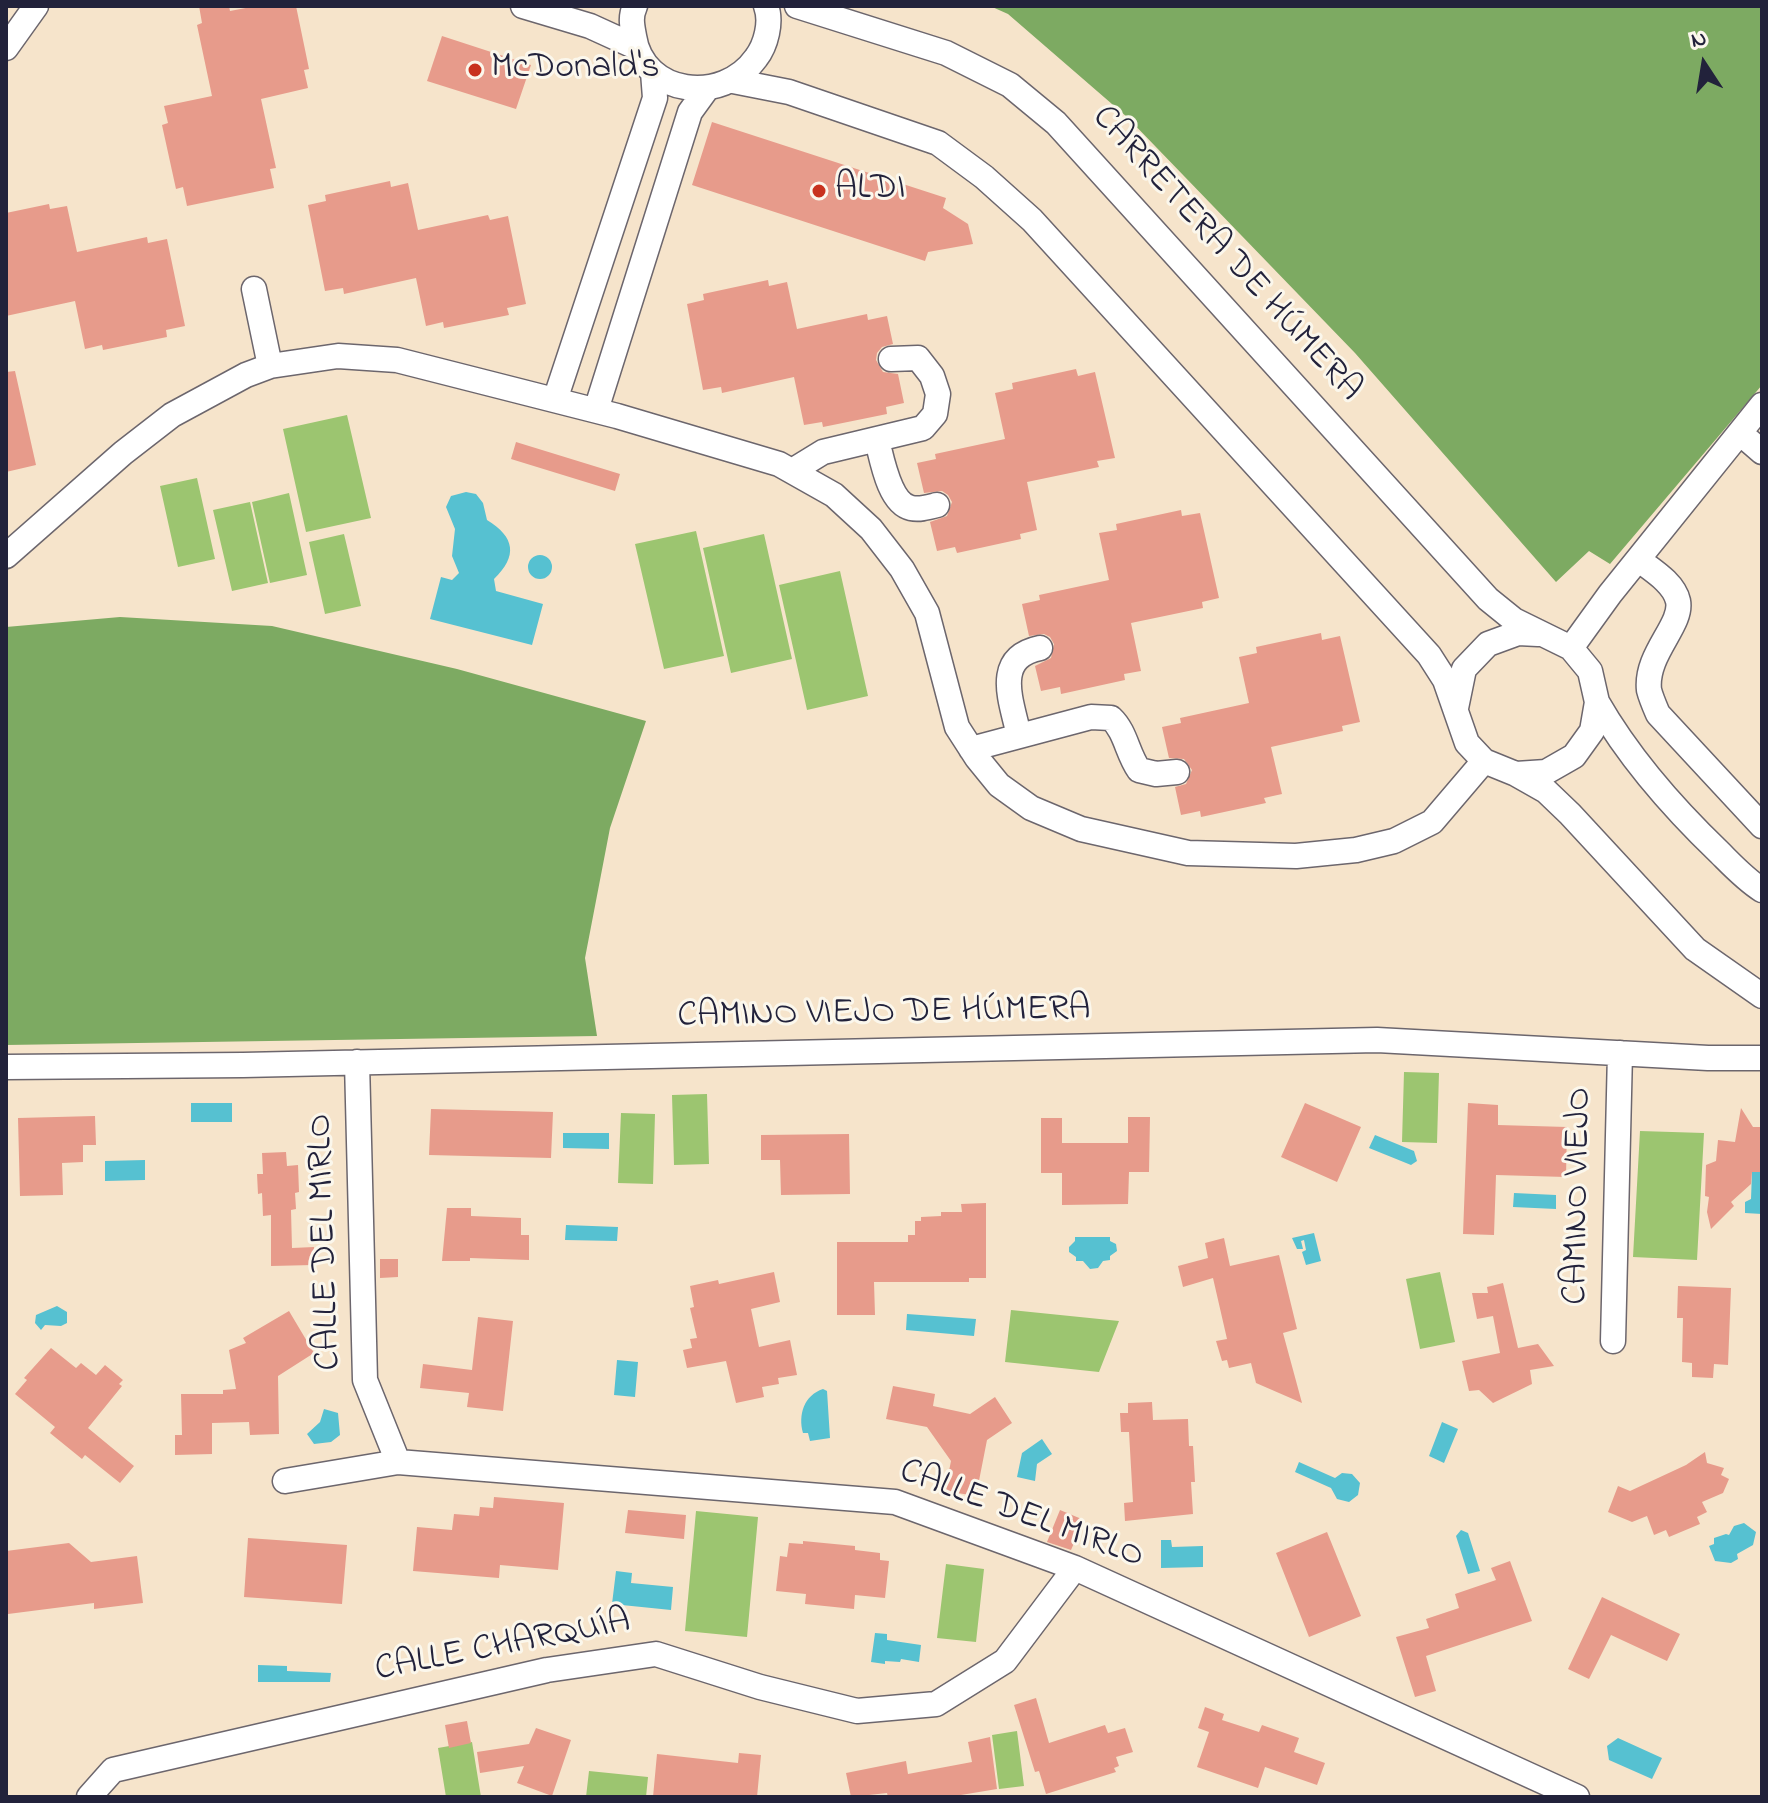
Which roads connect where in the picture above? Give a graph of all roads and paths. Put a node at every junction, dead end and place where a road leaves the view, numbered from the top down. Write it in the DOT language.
graph roads {
  1 [pos="36,6"];
  2 [pos="523,6"];
  3 [pos="635,6"];
  4 [pos="766,6"];
  5 [pos="797,6"];
  6 [pos="636,47"];
  7 [pos="6,48"];
  8 [pos="653,72"];
  9 [pos="733,81"];
  10 [pos="706,90"];
  11 [pos="631,172"];
  12 [pos="668,183"];
  13 [pos="254,289"];
  14 [pos="891,359"];
  15 [pos="270,366"];
  16 [pos="555,400"];
  17 [pos="1762,405"];
  18 [pos="596,410"];
  19 [pos="1740,433"];
  20 [pos="877,440"];
  21 [pos="1762,452"];
  22 [pos="792,471"];
  23 [pos="937,505"];
  24 [pos="6,556"];
  25 [pos="1639,560"];
  26 [pos="1545,635"];
  27 [pos="1040,648"];
  28 [pos="1571,648"];
  29 [pos="1597,702"];
  30 [pos="1455,710"];
  31 [pos="1019,736"];
  32 [pos="971,749"];
  33 [pos="1484,761"];
  34 [pos="1177,772"];
  35 [pos="1516,774"];
  36 [pos="1762,826"];
  37 [pos="1762,890"];
  38 [pos="1762,996"];
  39 [pos="1620,1053"];
  40 [pos="1762,1058"];
  41 [pos="357,1062"];
  42 [pos="6,1067"];
  43 [pos="1613,1341"];
  44 [pos="398,1462"];
  45 [pos="285,1481"];
  46 [pos="1075,1568"];
  47 [pos="89,1797"];
  48 [pos="1577,1797"];
  1 -- 7 [label="street"];
  2 -- 6 [label="street"];
  3 -- 6 [label="street"];
  4 -- 9 [label="street"];
  5 -- 26 [label="street, CARRETERA DE HÚMERA"];
  6 -- 8 [label="street"];
  8 -- 10 [label="street"];
  8 -- 11 [label="street"];
  9 -- 10 [label="street"];
  9 -- 30 [label="street"];
  10 -- 12 [label="street"];
  11 -- 12 [label="street"];
  11 -- 16 [label="street"];
  12 -- 18 [label="street"];
  13 -- 15 [label="street"];
  14 -- 20 [label="street"];
  15 -- 16 [label="street"];
  15 -- 24 [label="street"];
  16 -- 18 [label="street"];
  17 -- 19 [label="street"];
  18 -- 22 [label="street"];
  19 -- 21 [label="street"];
  19 -- 25 [label="street"];
  20 -- 22 [label="street"];
  20 -- 23 [label="street"];
  22 -- 32 [label="street"];
  25 -- 28 [label="street"];
  25 -- 36 [label="street"];
  26 -- 28 [label="street"];
  26 -- 30 [label="street"];
  27 -- 31 [label="street"];
  28 -- 29 [label="street"];
  29 -- 35 [label="street"];
  29 -- 37 [label="street"];
  30 -- 33 [label="street"];
  31 -- 32 [label="street"];
  31 -- 34 [label="street"];
  32 -- 33 [label="street"];
  33 -- 35 [label="street"];
  35 -- 38 [label="street"];
  39 -- 40 [label="street, CAMINO VIEJO DE HÚMERA"];
  39 -- 41 [label="street, CAMINO VIEJO DE HÚMERA"];
  39 -- 43 [label="street, CAMINO VIEJO"];
  41 -- 42 [label="street, CAMINO VIEJO DE HÚMERA"];
  41 -- 44 [label="street, CALLE DEL MIRLO"];
  44 -- 45 [label="street, CALLE DEL MIRLO"];
  44 -- 46 [label="street, CALLE DEL MIRLO"];
  46 -- 47 [label="street, CALLE CHARQUÍA"];
  46 -- 48 [label="street, CALLE DEL MIRLO"];
}
